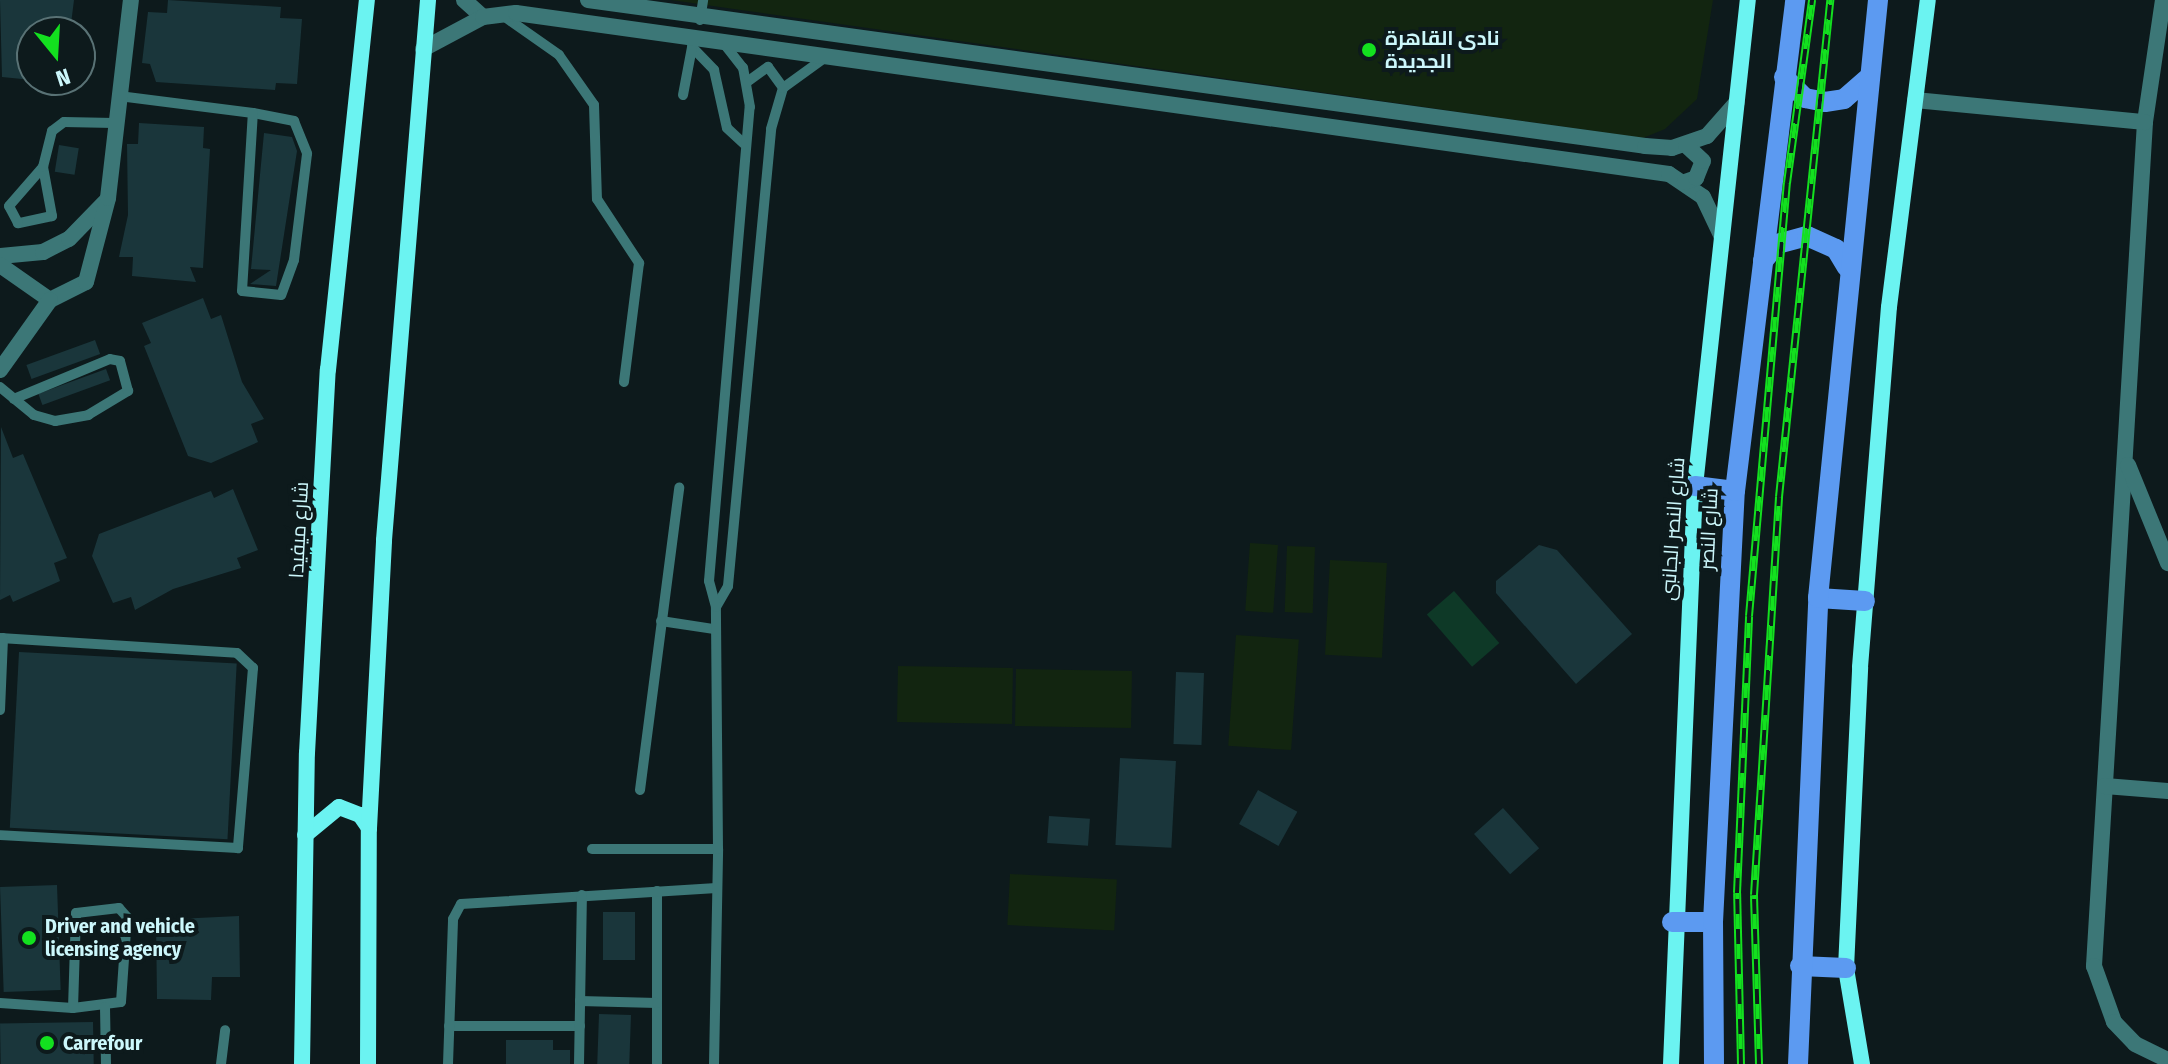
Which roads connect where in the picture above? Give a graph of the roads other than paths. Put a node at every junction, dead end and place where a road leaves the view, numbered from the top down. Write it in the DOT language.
graph roads {
  1 [pos="131,0"];
  2 [pos="367,0"];
  3 [pos="428,0"];
  4 [pos="464,0"];
  5 [pos="588,0"];
  6 [pos="703,0"];
  7 [pos="1748,0"];
  8 [pos="1795,0"];
  9 [pos="1878,0"];
  10 [pos="1928,0"];
  11 [pos="2163,0"];
  12 [pos="491,16"];
  13 [pos="700,20"];
  14 [pos="721,39"];
  15 [pos="693,41"];
  16 [pos="423,49"];
  17 [pos="843,57"];
  18 [pos="1784,77"];
  19 [pos="1867,79"];
  20 [pos="747,82"];
  21 [pos="783,88"];
  22 [pos="683,95"];
  23 [pos="119,96"];
  24 [pos="1915,100"];
  25 [pos="1737,102"];
  26 [pos="253,113"];
  27 [pos="2145,122"];
  28 [pos="114,123"];
  29 [pos="744,144"];
  30 [pos="1686,145"];
  31 [pos="43,167"];
  32 [pos="1685,182"];
  33 [pos="108,198"];
  34 [pos="1722,237"];
  35 [pos="0,256"];
  36 [pos="1763,261"];
  37 [pos="0,265"];
  38 [pos="1847,267"];
  39 [pos="50,300"];
  40 [pos="0,370"];
  41 [pos="624,382"];
  42 [pos="0,387"];
  43 [pos="14,399"];
  44 [pos="2124,453"];
  45 [pos="1695,486"];
  46 [pos="679,488"];
  47 [pos="1735,491"];
  48 [pos="2168,563"];
  49 [pos="1818,598"];
  50 [pos="1865,601"];
  51 [pos="716,607"];
  52 [pos="661,621"];
  53 [pos="714,629"];
  54 [pos="1,638"];
  55 [pos="0,710"];
  56 [pos="2105,786"];
  57 [pos="640,790"];
  58 [pos="2168,791"];
  59 [pos="369,828"];
  60 [pos="0,835"];
  61 [pos="305,835"];
  62 [pos="592,849"];
  63 [pos="718,849"];
  64 [pos="717,888"];
  65 [pos="657,891"];
  66 [pos="582,895"];
  67 [pos="1672,922"];
  68 [pos="1713,922"];
  69 [pos="1800,966"];
  70 [pos="1846,968"];
  71 [pos="580,1001"];
  72 [pos="0,1003"];
  73 [pos="657,1003"];
  74 [pos="105,1007"];
  75 [pos="73,1008"];
  76 [pos="1849,1012"];
  77 [pos="449,1026"];
  78 [pos="580,1026"];
  79 [pos="225,1030"];
  80 [pos="2168,1060"];
  81 [pos="106,1064"];
  82 [pos="221,1064"];
  83 [pos="302,1064"];
  84 [pos="368,1064"];
  85 [pos="448,1064"];
  86 [pos="579,1064"];
  87 [pos="657,1064"];
  88 [pos="714,1064"];
  89 [pos="1671,1064"];
  90 [pos="1714,1064"];
  91 [pos="1798,1064"];
  92 [pos="1850,1064"];
  93 [pos="1862,1064"];
  1 -- 23 [label="street"];
  2 -- 61 [label="street, شارع ميفيدا"];
  3 -- 16 [label="street"];
  4 -- 12 [label="street"];
  5 -- 13 [label="street"];
  6 -- 13 [label="lane"];
  7 -- 25 [label="street, شارع النصر الجانبى"];
  8 -- 18 [label="main road, شارع النصر"];
  9 -- 19 [label="main road"];
  10 -- 24 [label="street"];
  11 -- 27 [label="street"];
  12 -- 15 [label="street"];
  12 -- 16 [label="street"];
  12 -- 41 [label="lane"];
  13 -- 30 [label="street"];
  14 -- 15 [label="street"];
  14 -- 17 [label="street"];
  14 -- 20 [label="lane"];
  15 -- 22 [label="lane"];
  15 -- 29 [label="lane"];
  16 -- 59 [label="street"];
  17 -- 21 [label="lane"];
  17 -- 32 [label="street"];
  18 -- 19 [label="main road"];
  18 -- 36 [label="main road, شارع النصر"];
  19 -- 38 [label="main road"];
  20 -- 21 [label="lane"];
  20 -- 29 [label="lane"];
  21 -- 51 [label="lane"];
  23 -- 26 [label="lane"];
  23 -- 28 [label="street"];
  24 -- 27 [label="street"];
  24 -- 50 [label="street"];
  25 -- 30 [label="street"];
  25 -- 34 [label="street, شارع النصر الجانبى"];
  26 -- 26 [label="lane"];
  27 -- 44 [label="street"];
  28 -- 31 [label="lane"];
  28 -- 33 [label="street"];
  29 -- 51 [label="lane"];
  30 -- 32 [label="street"];
  31 -- 31 [label="lane"];
  32 -- 34 [label="street"];
  33 -- 35 [label="street"];
  33 -- 39 [label="street"];
  34 -- 45 [label="street, شارع النصر الجانبى"];
  36 -- 38 [label="main road"];
  36 -- 47 [label="main road, شارع النصر"];
  37 -- 39 [label="street"];
  38 -- 49 [label="main road"];
  39 -- 40 [label="street"];
  42 -- 43 [label="lane"];
  43 -- 43 [label="lane"];
  44 -- 48 [label="street"];
  44 -- 56 [label="street"];
  45 -- 47 [label="main road"];
  45 -- 67 [label="street, شارع النصر الجانبى"];
  46 -- 52 [label="lane"];
  47 -- 68 [label="main road, شارع النصر"];
  49 -- 50 [label="main road"];
  49 -- 69 [label="main road"];
  50 -- 70 [label="street"];
  51 -- 53 [label="lane"];
  52 -- 53 [label="lane"];
  52 -- 57 [label="lane"];
  53 -- 63 [label="lane"];
  54 -- 55 [label="lane"];
  54 -- 60 [label="lane"];
  56 -- 58 [label="street"];
  56 -- 80 [label="street"];
  59 -- 61 [label="street"];
  59 -- 84 [label="street"];
  61 -- 83 [label="street, شارع ميفيدا"];
  62 -- 63 [label="lane"];
  63 -- 64 [label="lane"];
  64 -- 65 [label="lane"];
  64 -- 88 [label="lane"];
  65 -- 66 [label="lane"];
  65 -- 73 [label="lane"];
  66 -- 71 [label="lane"];
  66 -- 77 [label="lane"];
  67 -- 68 [label="main road"];
  67 -- 89 [label="street, شارع النصر الجانبى"];
  68 -- 90 [label="main road, شارع النصر"];
  69 -- 70 [label="main road"];
  69 -- 91 [label="main road"];
  70 -- 76 [label="street"];
  71 -- 73 [label="lane"];
  71 -- 78 [label="lane"];
  72 -- 75 [label="lane"];
  73 -- 87 [label="lane"];
  74 -- 75 [label="lane"];
  74 -- 75 [label="lane"];
  74 -- 81 [label="lane"];
  76 -- 92 [label="street"];
  76 -- 93 [label="street"];
  77 -- 78 [label="lane"];
  77 -- 85 [label="lane"];
  78 -- 86 [label="lane"];
  79 -- 82 [label="lane"];
}
